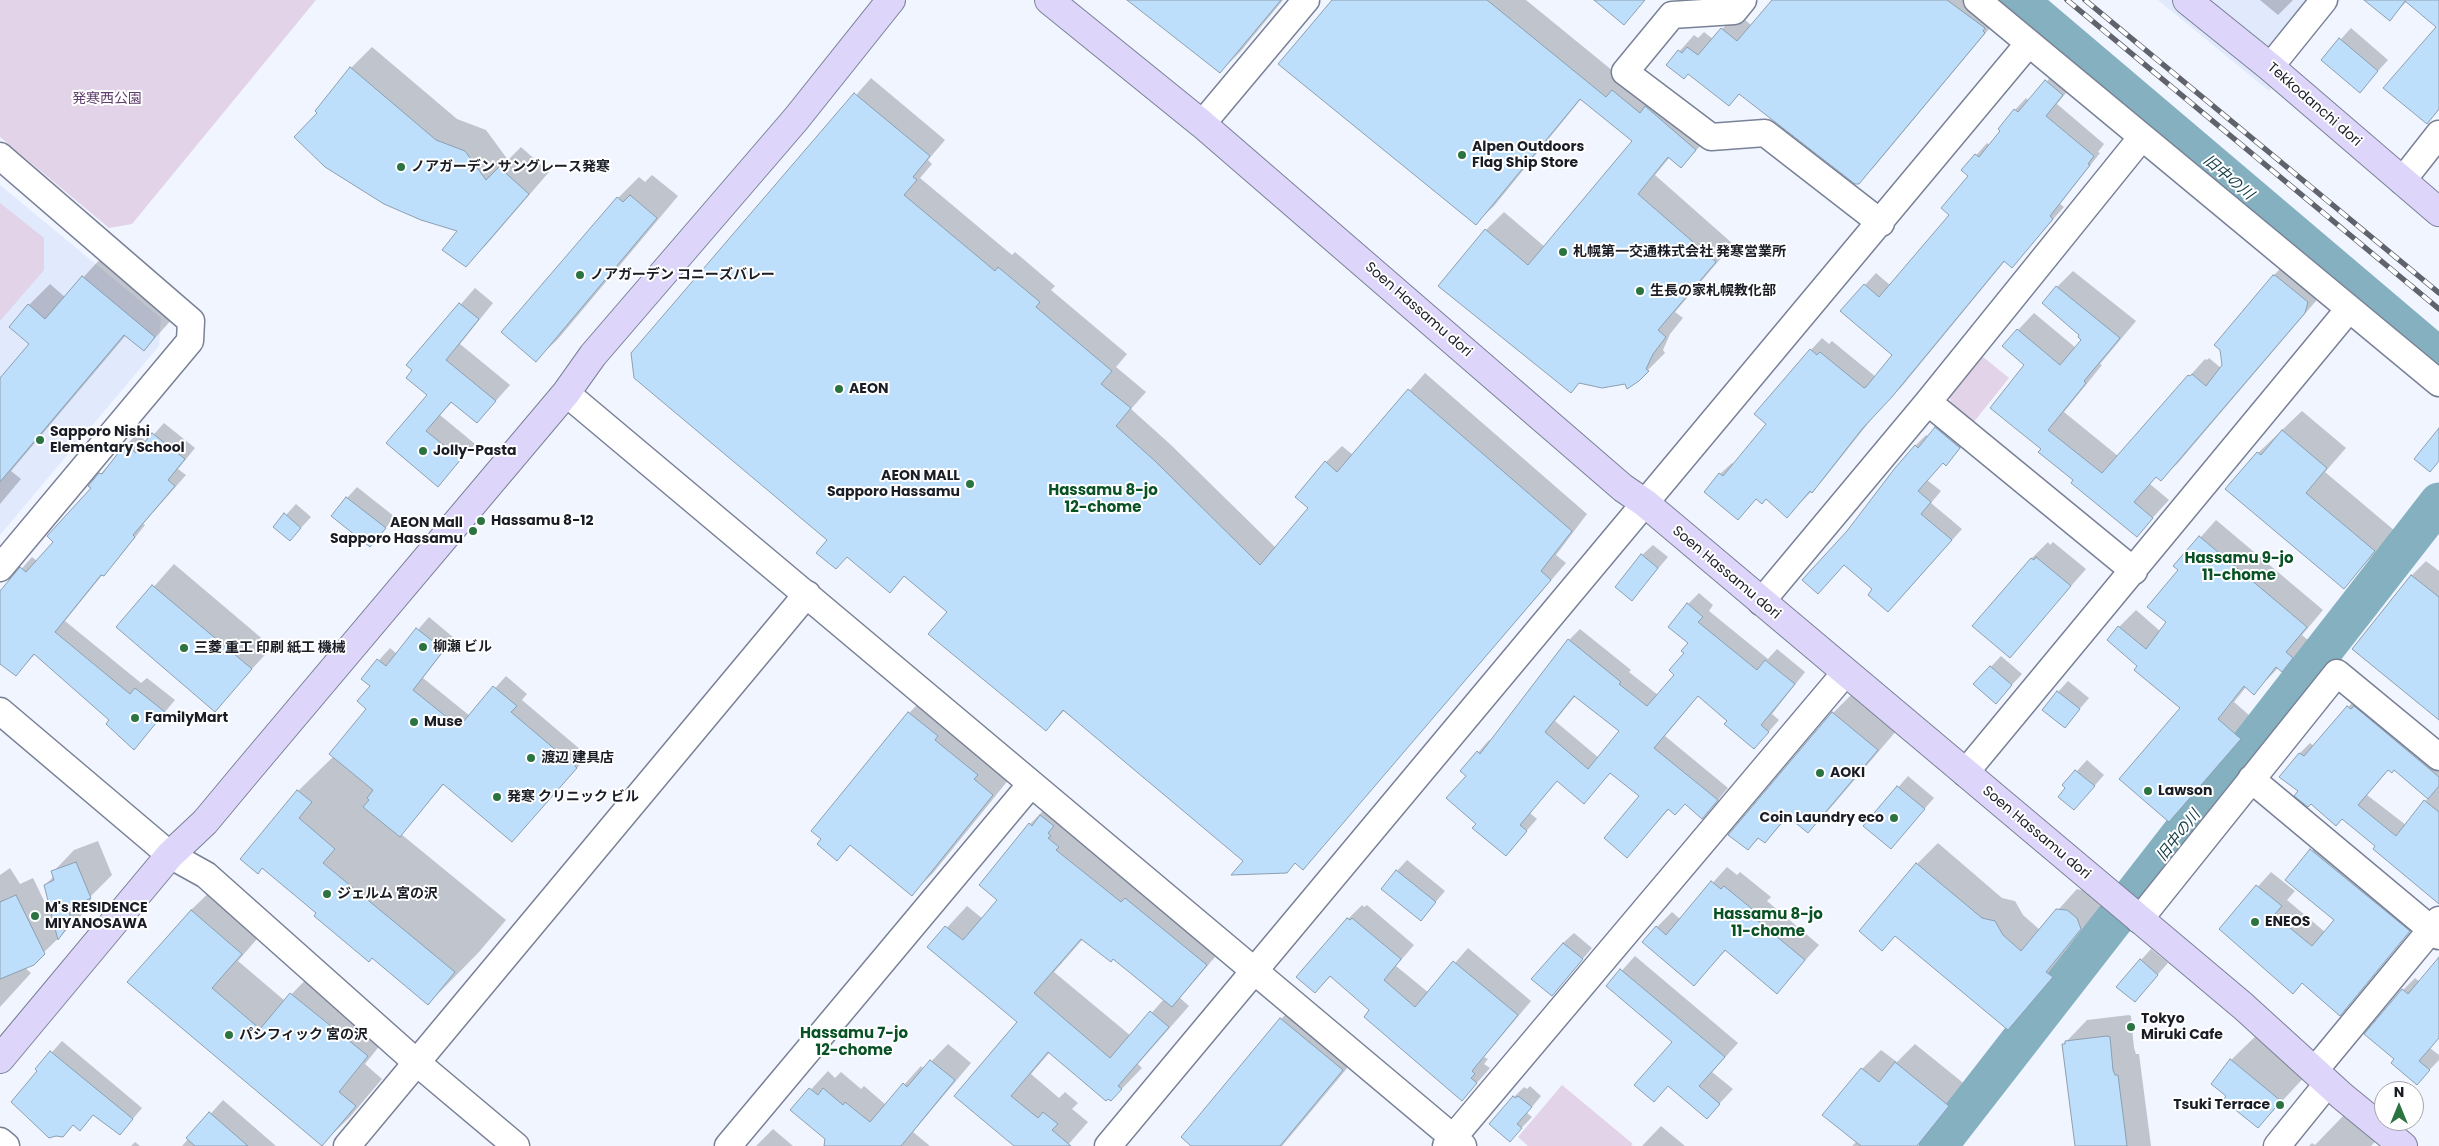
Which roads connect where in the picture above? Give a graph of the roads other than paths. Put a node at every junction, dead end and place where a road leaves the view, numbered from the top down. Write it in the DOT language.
graph roads {
  1 [pos="891,0"];
  2 [pos="1049,0"];
  3 [pos="1306,0"];
  4 [pos="1743,0"];
  5 [pos="1977,0"];
  6 [pos="2187,0"];
  7 [pos="2324,0"];
  8 [pos="2029,43"];
  9 [pos="2270,67"];
  10 [pos="1202,124"];
  11 [pos="2439,134"];
  12 [pos="2142,137"];
  13 [pos="0,156"];
  14 [pos="2402,181"];
  15 [pos="2439,212"];
  16 [pos="1881,223"];
  17 [pos="2349,309"];
  18 [pos="2439,383"];
  19 [pos="566,393"];
  20 [pos="1928,402"];
  21 [pos="1645,503"];
  22 [pos="0,568"];
  23 [pos="2134,571"];
  24 [pos="807,594"];
  25 [pos="1760,602"];
  26 [pos="1845,673"];
  27 [pos="0,711"];
  28 [pos="2439,757"];
  29 [pos="1965,773"];
  30 [pos="2251,779"];
  31 [pos="1031,784"];
  32 [pos="170,855"];
  33 [pos="2128,910"];
  34 [pos="2436,929"];
  35 [pos="1255,972"];
  36 [pos="3,1050"];
  37 [pos="416,1062"];
  38 [pos="2322,1076"];
  39 [pos="0,1141"];
  40 [pos="1454,1143"];
  41 [pos="6,1146"];
  42 [pos="347,1146"];
  43 [pos="516,1146"];
  44 [pos="728,1146"];
  45 [pos="1108,1146"];
  46 [pos="2276,1146"];
  47 [pos="2403,1146"];
  1 -- 19 [label="street"];
  2 -- 10 [label="street, Soen Hassamu dori"];
  3 -- 10 [label="street"];
  4 -- 16 [label="street"];
  5 -- 8 [label="street"];
  6 -- 9 [label="street, Tekkodanchi dori"];
  7 -- 9 [label="street"];
  8 -- 12 [label="street"];
  8 -- 16 [label="street"];
  9 -- 14 [label="street, Tekkodanchi dori"];
  10 -- 21 [label="street, Soen Hassamu dori"];
  11 -- 14 [label="street"];
  12 -- 17 [label="street"];
  12 -- 20 [label="street"];
  13 -- 22 [label="street"];
  14 -- 15 [label="street, Tekkodanchi dori"];
  16 -- 21 [label="street"];
  17 -- 18 [label="street"];
  17 -- 23 [label="street"];
  19 -- 24 [label="street"];
  19 -- 32 [label="street"];
  20 -- 23 [label="street"];
  20 -- 25 [label="street"];
  21 -- 25 [label="street, Soen Hassamu dori"];
  21 -- 35 [label="street"];
  23 -- 29 [label="street"];
  24 -- 31 [label="street"];
  24 -- 37 [label="street"];
  25 -- 26 [label="street, Soen Hassamu dori"];
  26 -- 29 [label="street, Soen Hassamu dori"];
  26 -- 40 [label="street"];
  27 -- 32 [label="street"];
  28 -- 30 [label="street"];
  29 -- 33 [label="street, Soen Hassamu dori"];
  30 -- 33 [label="street"];
  30 -- 34 [label="street"];
  31 -- 35 [label="street"];
  31 -- 44 [label="street"];
  32 -- 36 [label="street"];
  32 -- 37 [label="street"];
  33 -- 38 [label="street, Soen Hassamu dori"];
  34 -- 38 [label="street"];
  35 -- 40 [label="street"];
  35 -- 45 [label="street"];
  37 -- 42 [label="street"];
  37 -- 43 [label="street"];
  38 -- 46 [label="street"];
  38 -- 47 [label="street, Soen Hassamu dori"];
  39 -- 41 [label="street"];
}
